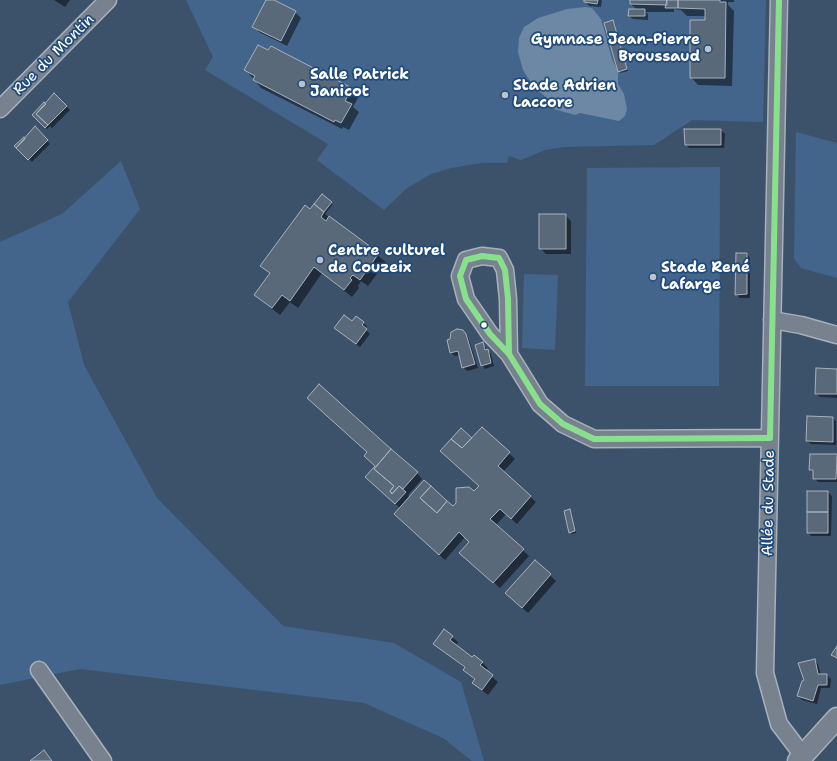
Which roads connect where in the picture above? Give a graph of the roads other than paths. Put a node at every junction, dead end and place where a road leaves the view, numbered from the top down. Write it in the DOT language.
graph roads {
  1 [pos="108,0"];
  2 [pos="779,0"];
  3 [pos="0,109"];
  4 [pos="772,320"];
  5 [pos="837,335"];
  6 [pos="509,354"];
  7 [pos="770,438"];
  8 [pos="39,670"];
  9 [pos="837,718"];
  10 [pos="802,757"];
  11 [pos="103,761"];
  1 -- 3 [label="street, Rue du Montin"];
  2 -- 4 [label="street, Allée du Stade"];
  4 -- 5 [label="street"];
  4 -- 7 [label="street, Allée du Stade"];
  6 -- 6 [label="street"];
  6 -- 7 [label="street"];
  7 -- 10 [label="street, Allée du Stade"];
  8 -- 11 [label="street"];
  9 -- 10 [label="street"];
}
